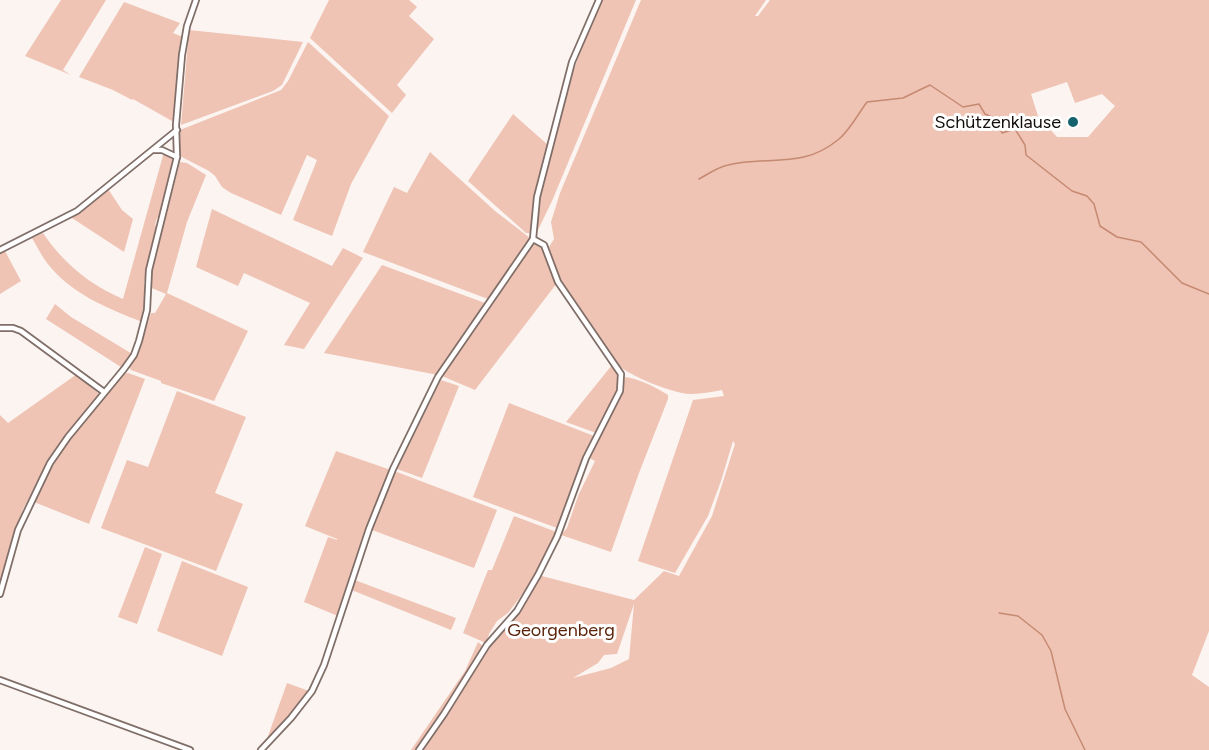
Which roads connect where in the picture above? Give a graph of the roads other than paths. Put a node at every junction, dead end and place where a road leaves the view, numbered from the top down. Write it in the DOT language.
graph roads {
  1 [pos="196,0"];
  2 [pos="599,0"];
  3 [pos="177,130"];
  4 [pos="154,150"];
  5 [pos="177,157"];
  6 [pos="532,239"];
  7 [pos="0,250"];
  8 [pos="0,328"];
  9 [pos="104,392"];
  10 [pos="0,594"];
  11 [pos="0,680"];
  12 [pos="190,750"];
  13 [pos="261,750"];
  14 [pos="419,750"];
  1 -- 3 [label="street"];
  2 -- 6 [label="street"];
  3 -- 4 [label="street"];
  3 -- 5 [label="street"];
  4 -- 5 [label="street"];
  4 -- 7 [label="street"];
  5 -- 9 [label="street"];
  6 -- 13 [label="street"];
  6 -- 14 [label="street"];
  8 -- 9 [label="street"];
  9 -- 10 [label="street"];
  11 -- 12 [label="street"];
}
